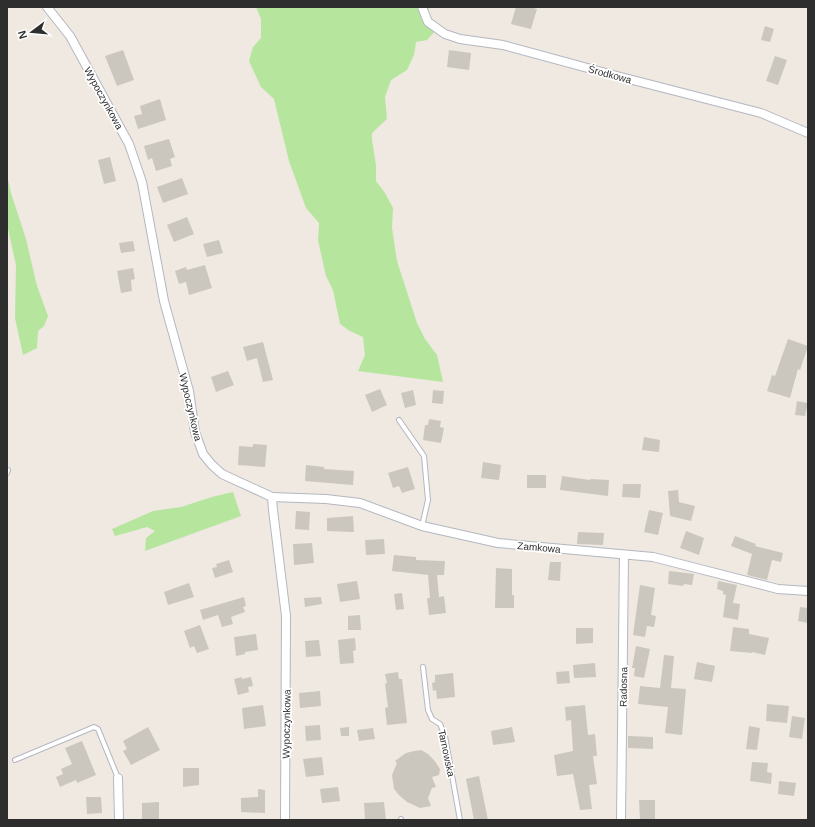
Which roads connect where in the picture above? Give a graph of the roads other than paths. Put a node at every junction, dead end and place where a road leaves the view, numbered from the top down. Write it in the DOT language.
graph roads {
  1 [pos="46,7"];
  2 [pos="422,7"];
  3 [pos="808,133"];
  4 [pos="399,420"];
  5 [pos="272,496"];
  6 [pos="422,526"];
  7 [pos="624,555"];
  8 [pos="808,591"];
  9 [pos="423,667"];
  10 [pos="15,760"];
  11 [pos="118,778"];
  12 [pos="119,820"];
  13 [pos="285,820"];
  14 [pos="460,820"];
  15 [pos="621,820"];
  1 -- 5 [label="street, Wypoczynkowa"];
  2 -- 3 [label="street, Środkowa"];
  4 -- 6 [label="lane"];
  5 -- 6 [label="street, Zamkowa"];
  5 -- 13 [label="street, Wypoczynkowa"];
  6 -- 7 [label="street, Zamkowa"];
  7 -- 8 [label="street, Zamkowa"];
  7 -- 15 [label="street, Radosna"];
  9 -- 14 [label="lane, Tarnowska"];
  10 -- 11 [label="lane"];
  11 -- 12 [label="street"];
}
